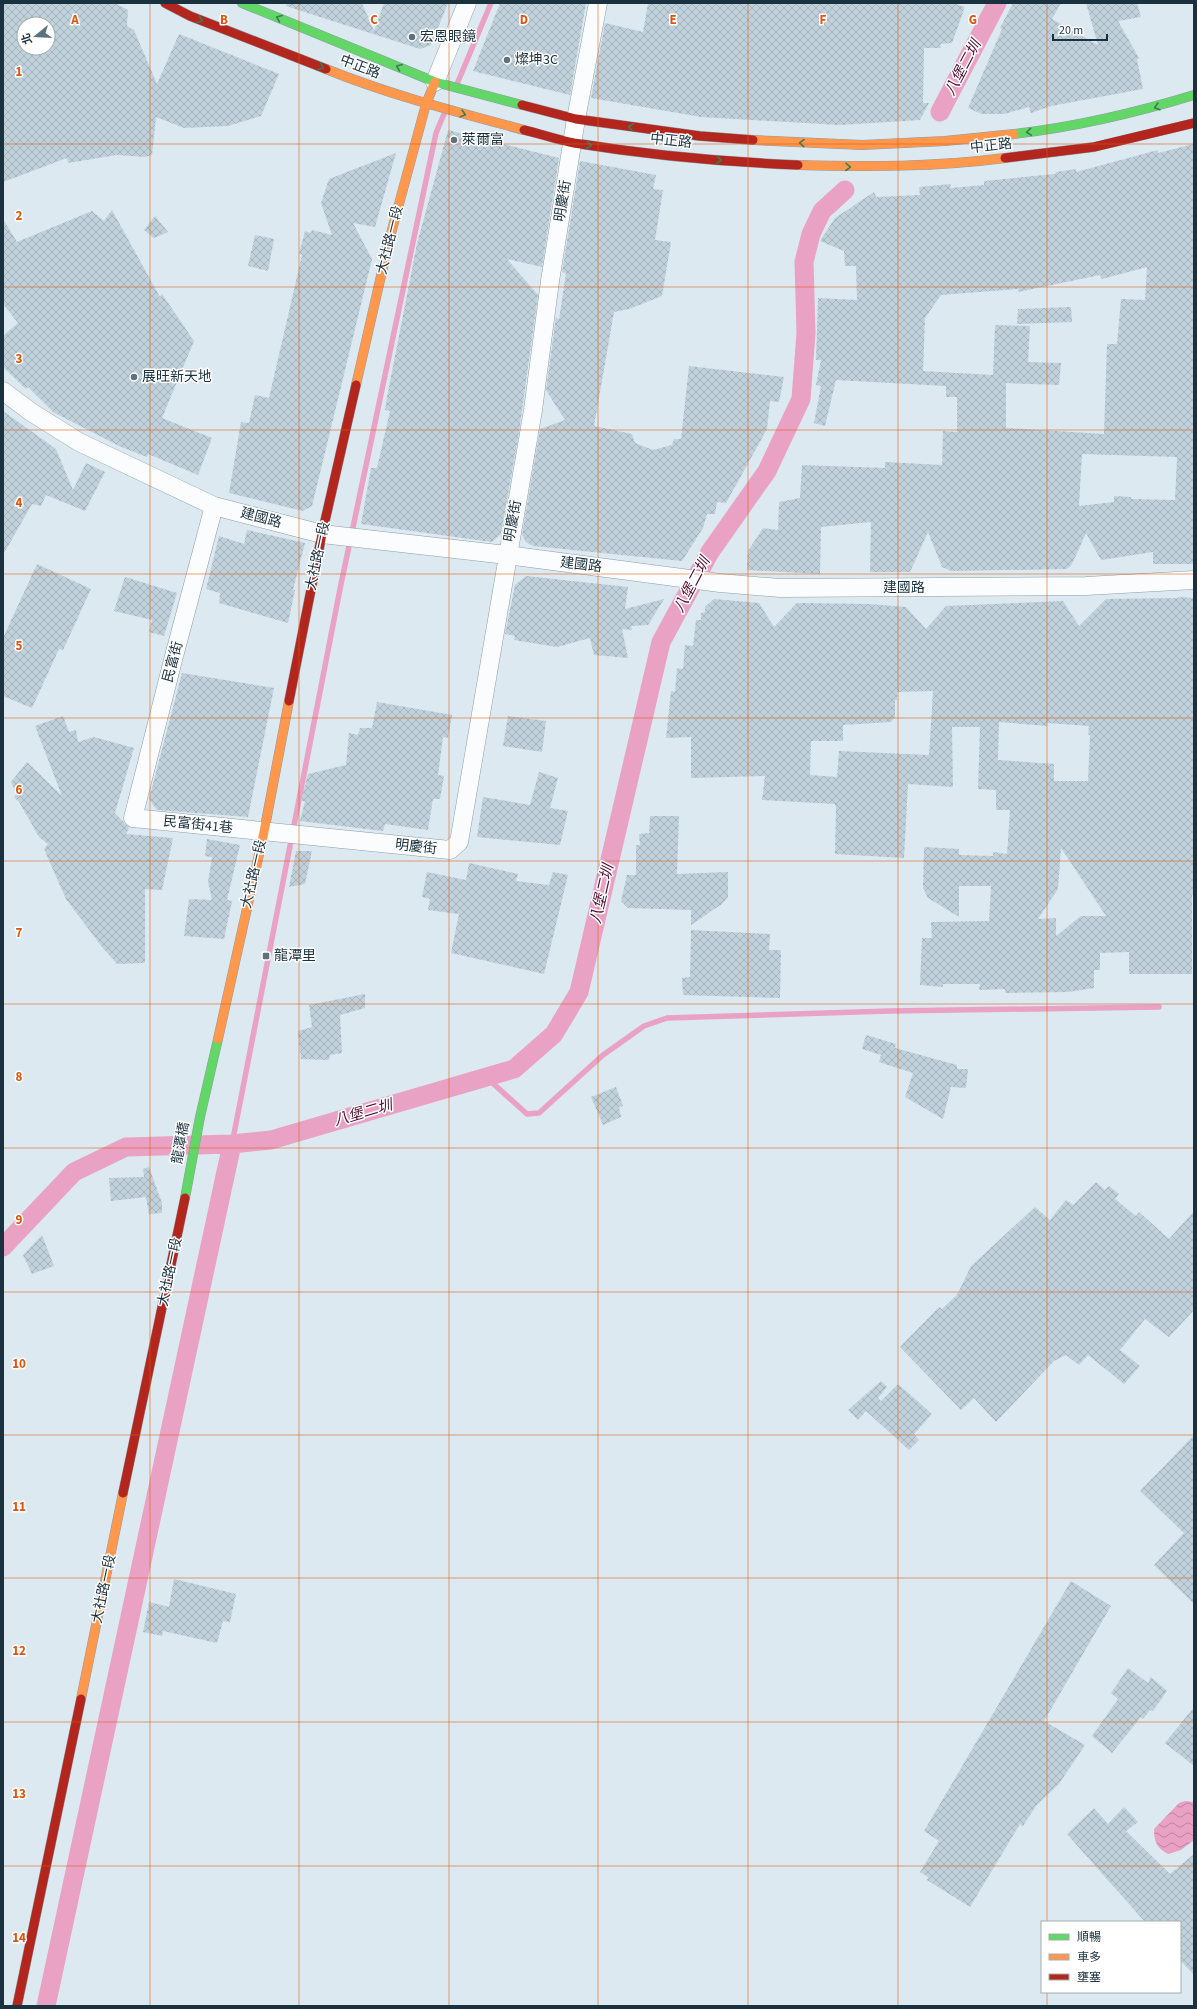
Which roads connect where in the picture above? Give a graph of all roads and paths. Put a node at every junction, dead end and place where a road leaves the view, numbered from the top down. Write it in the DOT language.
graph roads {
  1 [pos="165,3"];
  2 [pos="242,3"];
  3 [pos="467,3"];
  4 [pos="598,3"];
  5 [pos="435,82"];
  6 [pos="1194,95"];
  7 [pos="426,104"];
  8 [pos="576,119"];
  9 [pos="1194,123"];
  10 [pos="573,143"];
  11 [pos="891,155"];
  12 [pos="3,391"];
  13 [pos="214,506"];
  14 [pos="322,534"];
  15 [pos="507,555"];
  16 [pos="1194,580"];
  17 [pos="133,818"];
  18 [pos="264,832"];
  19 [pos="200,1117"];
  20 [pos="190,1173"];
  21 [pos="17,2006"];
  1 -- 7 [label="street, 中正路, one-way"];
  5 -- 2 [label="street, 中正路, one-way"];
  3 -- 5 [label="street, 大社路一段"];
  4 -- 8 [label="street, 明慶街"];
  5 -- 7 [label="street, 大社路一段"];
  5 -- 8 [label="street, 中正路"];
  6 -- 11 [label="street, 中正路, one-way"];
  7 -- 10 [label="street, 中正路, one-way"];
  7 -- 14 [label="street, 大社路一段"];
  8 -- 10 [label="street, 明慶街"];
  11 -- 8 [label="street, 中正路, one-way"];
  9 -- 11 [label="street, 中正路"];
  10 -- 11 [label="street, 中正路, one-way"];
  10 -- 15 [label="street, 明慶街"];
  12 -- 13 [label="street, 建國路"];
  13 -- 14 [label="street, 建國路"];
  13 -- 17 [label="street, 民富街"];
  14 -- 15 [label="street, 建國路"];
  14 -- 18 [label="street, 大社路一段"];
  15 -- 16 [label="street, 建國路"];
  15 -- 18 [label="street, 明慶街"];
  17 -- 18 [label="street, 民富街41巷"];
  18 -- 19 [label="street, 大社路一段"];
  19 -- 20 [label="street, 龍潭橋"];
  20 -- 21 [label="street, 大社路一段"];
}
